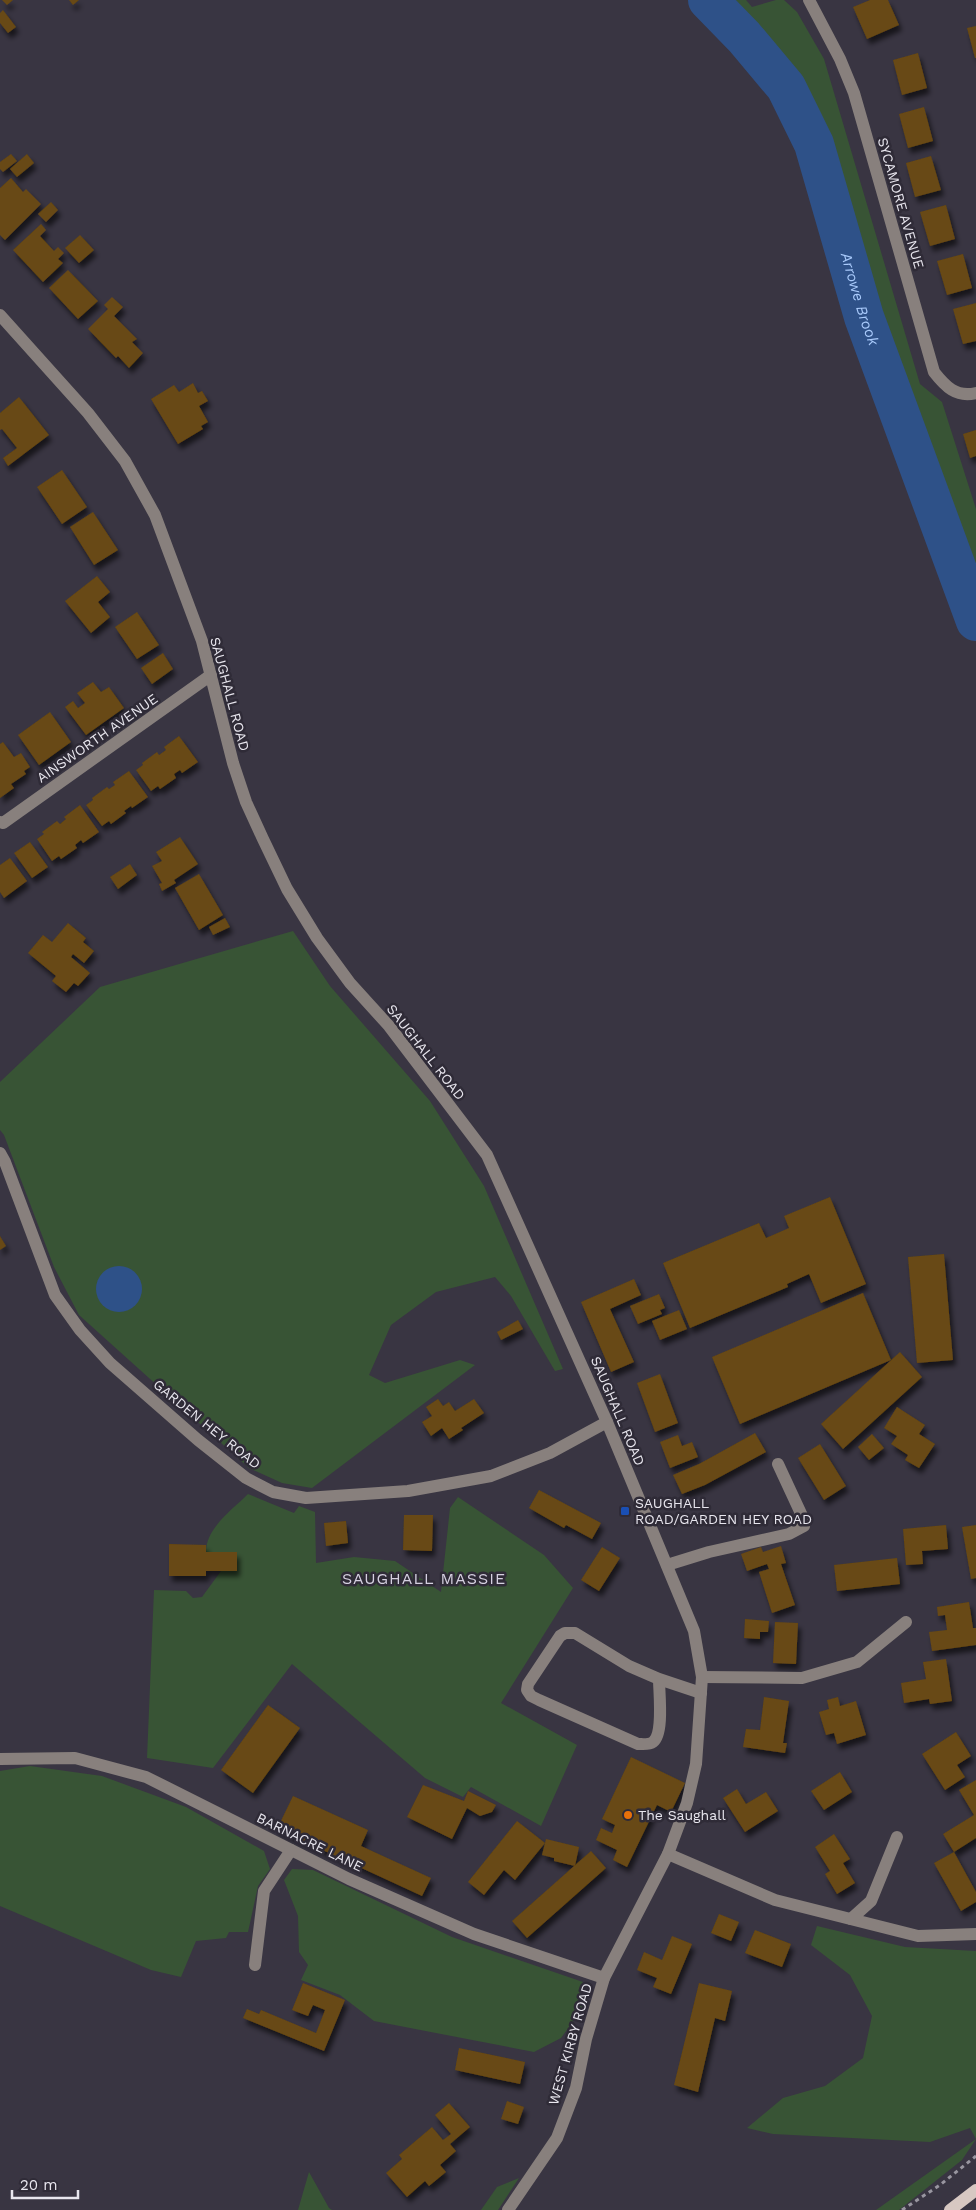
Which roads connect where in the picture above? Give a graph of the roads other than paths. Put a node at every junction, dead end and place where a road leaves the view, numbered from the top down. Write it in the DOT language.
graph roads {
  1 [pos="809,0"];
  2 [pos="0,315"];
  3 [pos="976,393"];
  4 [pos="211,675"];
  5 [pos="0,822"];
  6 [pos="0,1153"];
  7 [pos="607,1422"];
  8 [pos="778,1464"];
  9 [pos="667,1565"];
  10 [pos="906,1622"];
  11 [pos="702,1677"];
  12 [pos="659,1679"];
  13 [pos="701,1693"];
  14 [pos="0,1758"];
  15 [pos="897,1837"];
  16 [pos="291,1850"];
  17 [pos="668,1854"];
  18 [pos="851,1919"];
  19 [pos="976,1934"];
  20 [pos="255,1965"];
  21 [pos="604,1978"];
  22 [pos="976,2190"];
  23 [pos="508,2210"];
  24 [pos="950,2210"];
  1 -- 3 [label="street, SYCAMORE AVENUE"];
  2 -- 4 [label="street, SAUGHALL ROAD"];
  4 -- 5 [label="street, AINSWORTH AVENUE"];
  4 -- 7 [label="street, SAUGHALL ROAD"];
  6 -- 7 [label="street, GARDEN HEY ROAD"];
  7 -- 9 [label="street, SAUGHALL ROAD"];
  8 -- 9 [label="street"];
  9 -- 11 [label="street, SAUGHALL ROAD"];
  10 -- 11 [label="street"];
  11 -- 13 [label="street, SAUGHALL ROAD"];
  12 -- 12 [label="street"];
  12 -- 13 [label="street"];
  13 -- 17 [label="street, SAUGHALL ROAD"];
  14 -- 16 [label="street, BARNACRE LANE"];
  15 -- 18 [label="street"];
  16 -- 20 [label="street"];
  16 -- 21 [label="street, BARNACRE LANE"];
  17 -- 18 [label="street"];
  17 -- 21 [label="street, WEST KIRBY ROAD"];
  18 -- 19 [label="street"];
  21 -- 23 [label="street, WEST KIRBY ROAD"];
  22 -- 24 [label="main road"];
}
